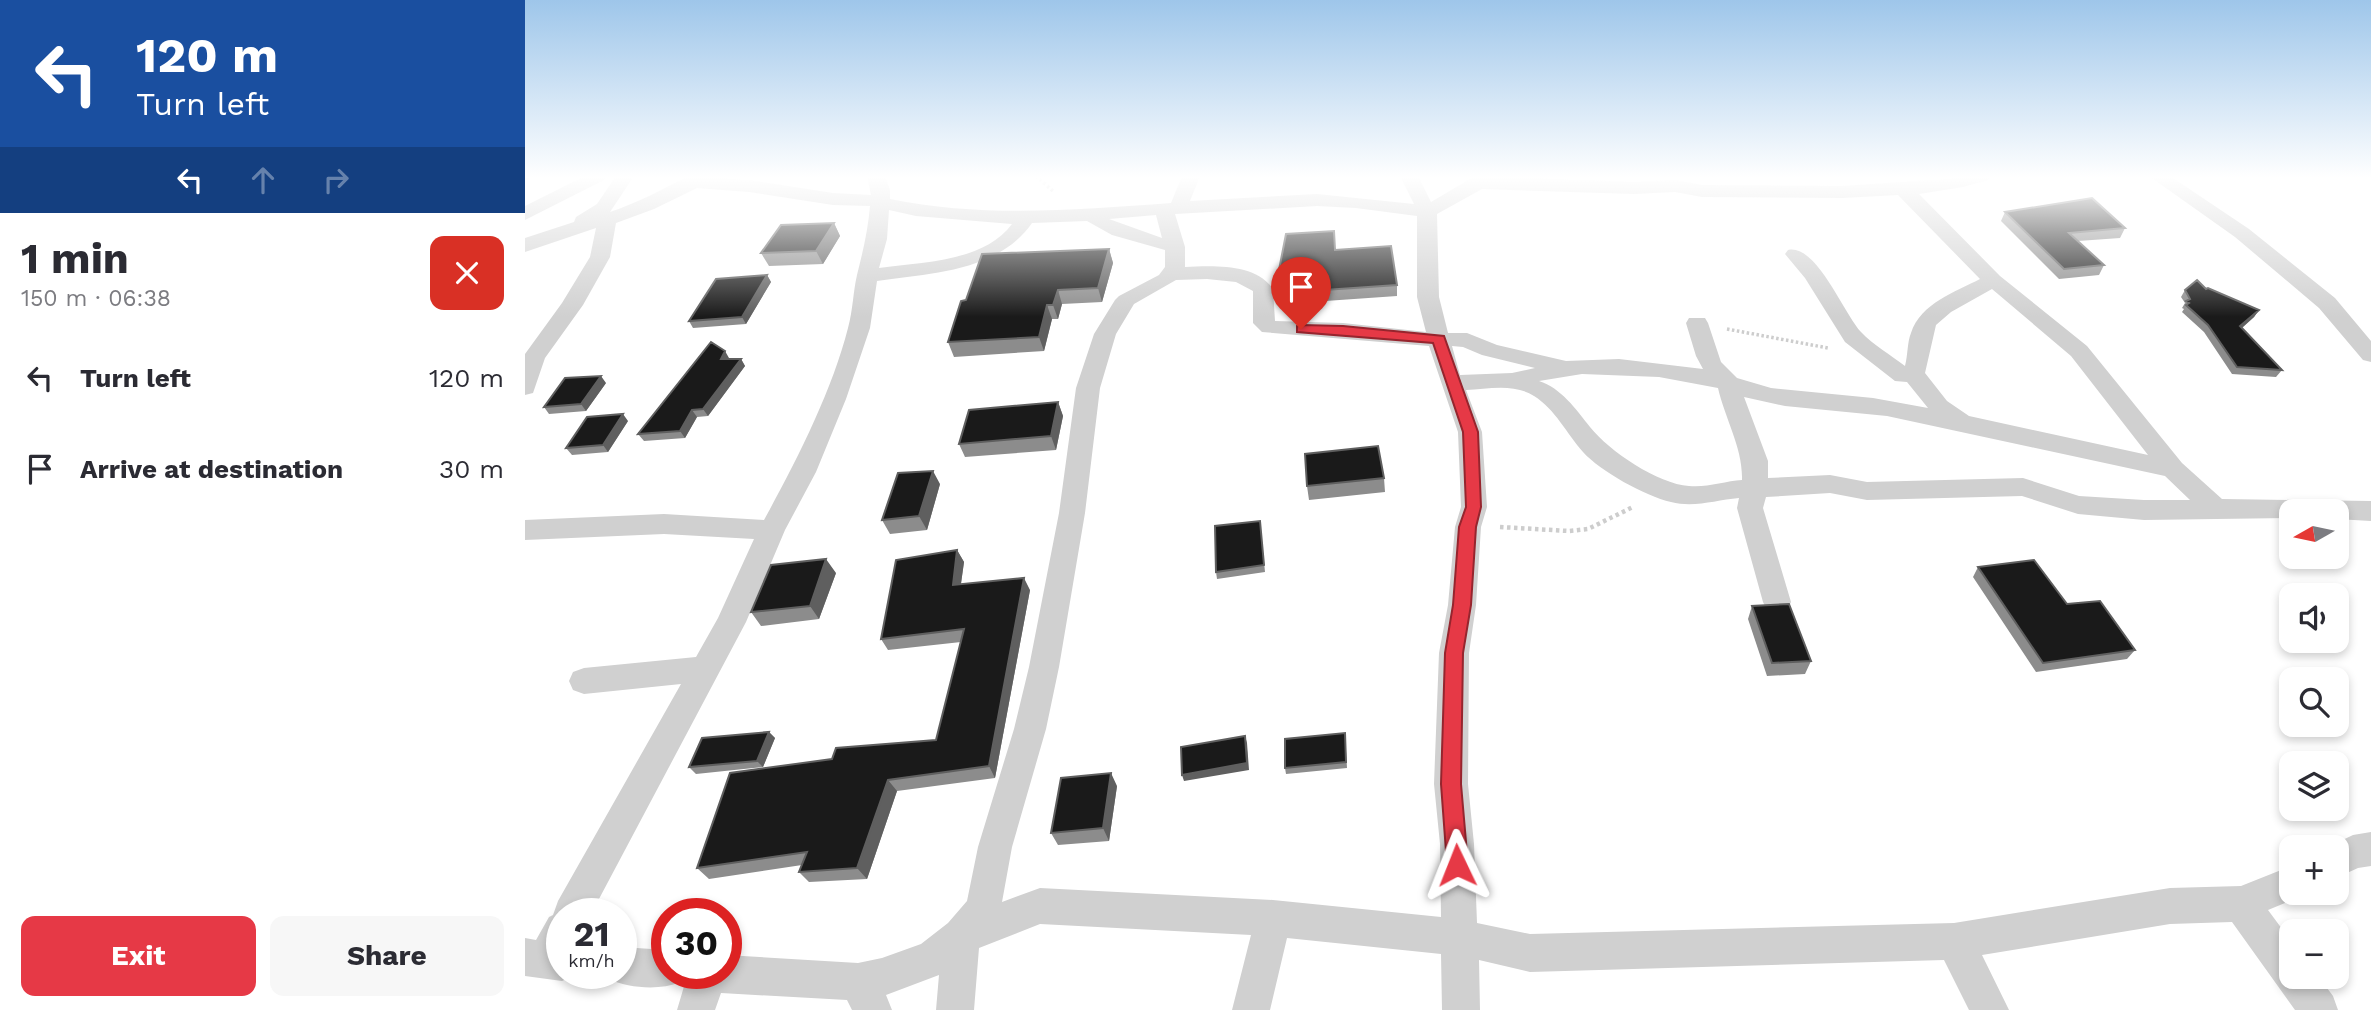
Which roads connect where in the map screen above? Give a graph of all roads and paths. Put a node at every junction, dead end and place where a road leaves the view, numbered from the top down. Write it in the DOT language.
graph roads {
  1 [pos="578,223"];
  2 [pos="590,223"];
  3 [pos="606,223"];
  4 [pos="879,223"];
  5 [pos="1024,223"];
  6 [pos="1101,223"];
  7 [pos="1172,223"];
  8 [pos="1427,223"];
  9 [pos="1938,223"];
  10 [pos="2227,223"];
  11 [pos="569,228"];
  12 [pos="525,246"];
  13 [pos="1795,254"];
  14 [pos="1174,261"];
  15 [pos="867,276"];
  16 [pos="1993,280"];
  17 [pos="1697,323"];
  18 [pos="1439,338"];
  19 [pos="2371,355"];
  20 [pos="1877,358"];
  21 [pos="1567,368"];
  22 [pos="1908,375"];
  23 [pos="1511,380"];
  24 [pos="1454,383"];
  25 [pos="1728,383"];
  26 [pos="525,388"];
  27 [pos="1840,403"];
  28 [pos="1961,421"];
  29 [pos="2173,469"];
  30 [pos="1755,488"];
  31 [pos="1672,493"];
  32 [pos="2216,509"];
  33 [pos="2371,511"];
  34 [pos="1468,527"];
  35 [pos="525,530"];
  36 [pos="772,530"];
  37 [pos="1777,602"];
  38 [pos="704,669"];
  39 [pos="584,681"];
  40 [pos="2371,849"];
  41 [pos="2349,854"];
  42 [pos="2279,888"];
  43 [pos="580,898"];
  44 [pos="2241,904"];
  45 [pos="1273,918"];
  46 [pos="961,936"];
  47 [pos="1461,938"];
  48 [pos="1954,941"];
  49 [pos="2279,956"];
  50 [pos="742,978"];
  51 [pos="703,989"];
  52 [pos="2304,989"];
  53 [pos="866,996"];
  54 [pos="696,1010"];
  55 [pos="955,1010"];
  56 [pos="1251,1010"];
  57 [pos="1461,1010"];
  58 [pos="1990,1010"];
  59 [pos="2319,1010"];
  1 -- 11 [label="street"];
  2 -- 11 [label="street"];
  3 -- 26 [label="street"];
  4 -- 15 [label="street"];
  5 -- 15 [label="street"];
  6 -- 14 [label="street"];
  7 -- 14 [label="street"];
  8 -- 18 [label="street"];
  9 -- 16 [label="street"];
  10 -- 19 [label="street"];
  11 -- 12 [label="street"];
  13 -- 20 [label="street"];
  14 -- 18 [label="street"];
  14 -- 46 [label="street"];
  15 -- 36 [label="street"];
  16 -- 22 [label="street"];
  16 -- 29 [label="street"];
  17 -- 20 [label="path"];
  17 -- 25 [label="street"];
  18 -- 21 [label="street"];
  18 -- 24 [label="street"];
  20 -- 22 [label="street"];
  21 -- 23 [label="street"];
  21 -- 25 [label="street"];
  22 -- 27 [label="street"];
  22 -- 28 [label="street"];
  23 -- 24 [label="street"];
  23 -- 31 [label="street"];
  24 -- 34 [label="street"];
  25 -- 27 [label="street"];
  25 -- 30 [label="street"];
  27 -- 28 [label="street"];
  28 -- 29 [label="street"];
  29 -- 32 [label="street"];
  30 -- 31 [label="street"];
  30 -- 32 [label="street"];
  30 -- 37 [label="street"];
  31 -- 34 [label="path"];
  32 -- 33 [label="street"];
  34 -- 47 [label="street"];
  35 -- 36 [label="street"];
  36 -- 38 [label="street"];
  38 -- 39 [label="street"];
  38 -- 43 [label="street"];
  40 -- 41 [label="street"];
  42 -- 44 [label="street"];
  44 -- 48 [label="street"];
  44 -- 49 [label="street"];
  45 -- 46 [label="street"];
  45 -- 47 [label="street"];
  45 -- 56 [label="street"];
  46 -- 53 [label="street"];
  46 -- 55 [label="street"];
  47 -- 48 [label="street"];
  47 -- 57 [label="street"];
  48 -- 58 [label="street"];
  50 -- 53 [label="street"];
  51 -- 54 [label="street"];
  52 -- 59 [label="street"];
}
